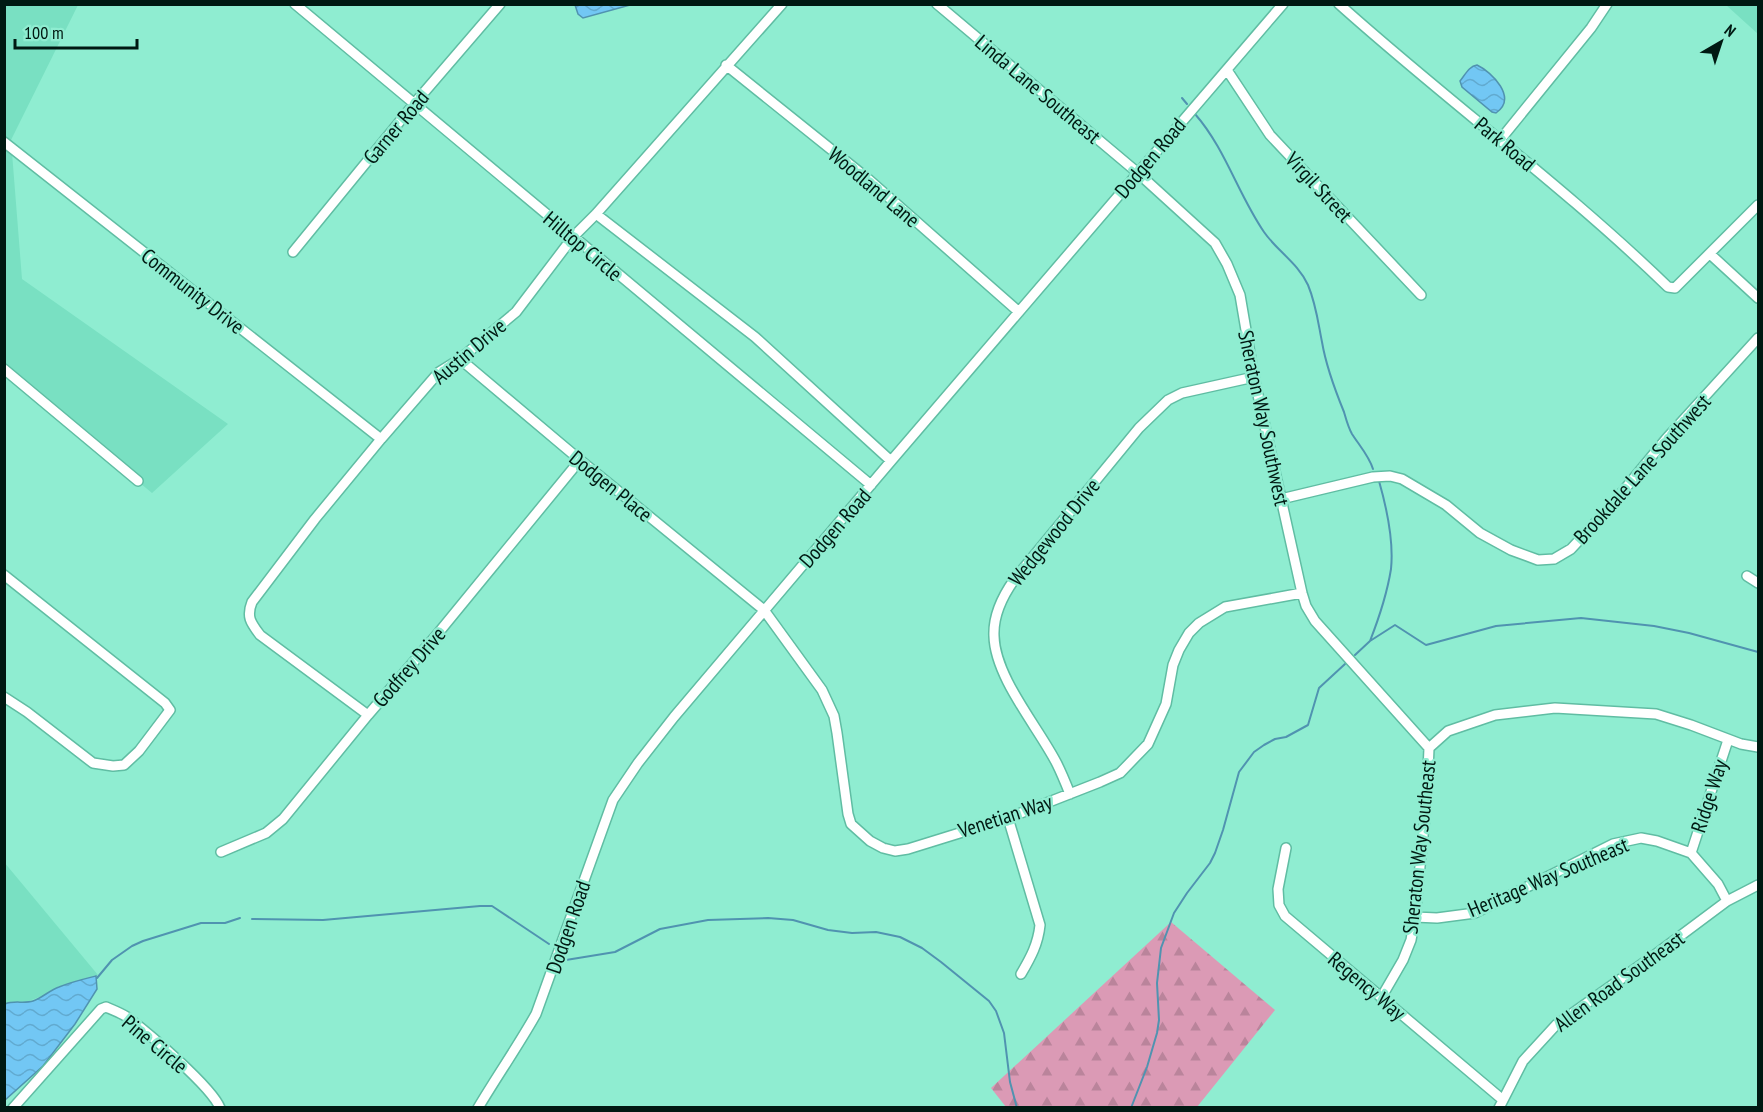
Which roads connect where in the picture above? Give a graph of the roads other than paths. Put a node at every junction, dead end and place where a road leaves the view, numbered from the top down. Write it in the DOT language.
graph roads {
  1 [pos="295,4"];
  2 [pos="500,4"];
  3 [pos="782,4"];
  4 [pos="937,4"];
  5 [pos="1283,4"];
  6 [pos="1339,4"];
  7 [pos="1607,4"];
  8 [pos="726,65"];
  9 [pos="1227,70"];
  10 [pos="414,104"];
  11 [pos="1500,140"];
  12 [pos="4,142"];
  13 [pos="1138,173"];
  14 [pos="1758,205"];
  15 [pos="596,214"];
  16 [pos="573,237"];
  17 [pos="293,252"];
  18 [pos="1710,254"];
  19 [pos="1420,295"];
  20 [pos="1758,298"];
  21 [pos="1018,312"];
  22 [pos="1758,338"];
  23 [pos="460,359"];
  24 [pos="4,369"];
  25 [pos="1254,377"];
  26 [pos="381,439"];
  27 [pos="580,460"];
  28 [pos="891,461"];
  29 [pos="138,481"];
  30 [pos="872,485"];
  31 [pos="1281,499"];
  32 [pos="4,575"];
  33 [pos="1747,576"];
  34 [pos="1758,583"];
  35 [pos="1302,593"];
  36 [pos="764,610"];
  37 [pos="1366,678"];
  38 [pos="4,697"];
  39 [pos="368,715"];
  40 [pos="1728,740"];
  41 [pos="1758,747"];
  42 [pos="1429,748"];
  43 [pos="1070,794"];
  44 [pos="1008,818"];
  45 [pos="1286,848"];
  46 [pos="221,852"];
  47 [pos="1691,853"];
  48 [pos="1758,885"];
  49 [pos="1727,901"];
  50 [pos="1415,917"];
  51 [pos="1021,974"];
  52 [pos="1381,998"];
  53 [pos="1501,1104"];
  54 [pos="13,1107"];
  55 [pos="220,1107"];
  56 [pos="478,1107"];
  1 -- 10 [label="street, Hilltop Circle"];
  2 -- 10 [label="street, Garner Road"];
  3 -- 8 [label="street, Austin Drive"];
  4 -- 13 [label="street, Linda Lane Southeast"];
  5 -- 9 [label="street, Dodgen Road"];
  6 -- 11 [label="street, Park Road"];
  7 -- 11 [label="street"];
  8 -- 15 [label="street, Austin Drive"];
  8 -- 21 [label="street, Woodland Lane"];
  9 -- 13 [label="street, Dodgen Road"];
  9 -- 19 [label="street, Virgil Street"];
  10 -- 16 [label="street, Hilltop Circle"];
  10 -- 17 [label="street, Garner Road"];
  11 -- 18 [label="street, Park Road"];
  12 -- 26 [label="street, Community Drive"];
  13 -- 21 [label="street, Dodgen Road"];
  13 -- 25 [label="street, Sheraton Way Southwest"];
  14 -- 18 [label="street"];
  15 -- 16 [label="street, Austin Drive"];
  15 -- 28 [label="street"];
  16 -- 23 [label="street, Austin Drive"];
  16 -- 30 [label="street, Hilltop Circle"];
  18 -- 20 [label="street"];
  21 -- 28 [label="street, Dodgen Road"];
  22 -- 31 [label="street, Brookdale Lane Southwest"];
  23 -- 26 [label="street, Austin Drive"];
  23 -- 27 [label="street, Dodgen Place"];
  24 -- 29 [label="street"];
  25 -- 31 [label="street, Sheraton Way Southwest"];
  25 -- 43 [label="street, Wedgewood Drive"];
  26 -- 39 [label="street, Austin Drive"];
  27 -- 36 [label="street, Dodgen Place"];
  27 -- 39 [label="street, Godfrey Drive"];
  28 -- 30 [label="street, Dodgen Road"];
  30 -- 36 [label="street, Dodgen Road"];
  31 -- 35 [label="street, Sheraton Way Southwest"];
  32 -- 38 [label="street"];
  33 -- 34 [label="street"];
  35 -- 37 [label="street, Sheraton Way Southwest"];
  35 -- 43 [label="street, Venetian Way"];
  36 -- 44 [label="street, Venetian Way"];
  36 -- 56 [label="street, Dodgen Road"];
  37 -- 42 [label="street, Sheraton Way Southeast"];
  39 -- 46 [label="street, Godfrey Drive"];
  40 -- 41 [label="street"];
  40 -- 42 [label="street"];
  40 -- 47 [label="street, Ridge Way"];
  42 -- 50 [label="street, Sheraton Way Southeast"];
  43 -- 44 [label="street, Venetian Way"];
  44 -- 51 [label="street"];
  45 -- 52 [label="street, Regency Way"];
  47 -- 49 [label="street"];
  47 -- 50 [label="street, Heritage Way Southeast"];
  48 -- 49 [label="street, Allen Road Southeast"];
  49 -- 53 [label="street, Allen Road Southeast"];
  50 -- 52 [label="street, Sheraton Way Southeast"];
  52 -- 53 [label="street, Regency Way"];
  54 -- 55 [label="street, Pine Circle"];
}
